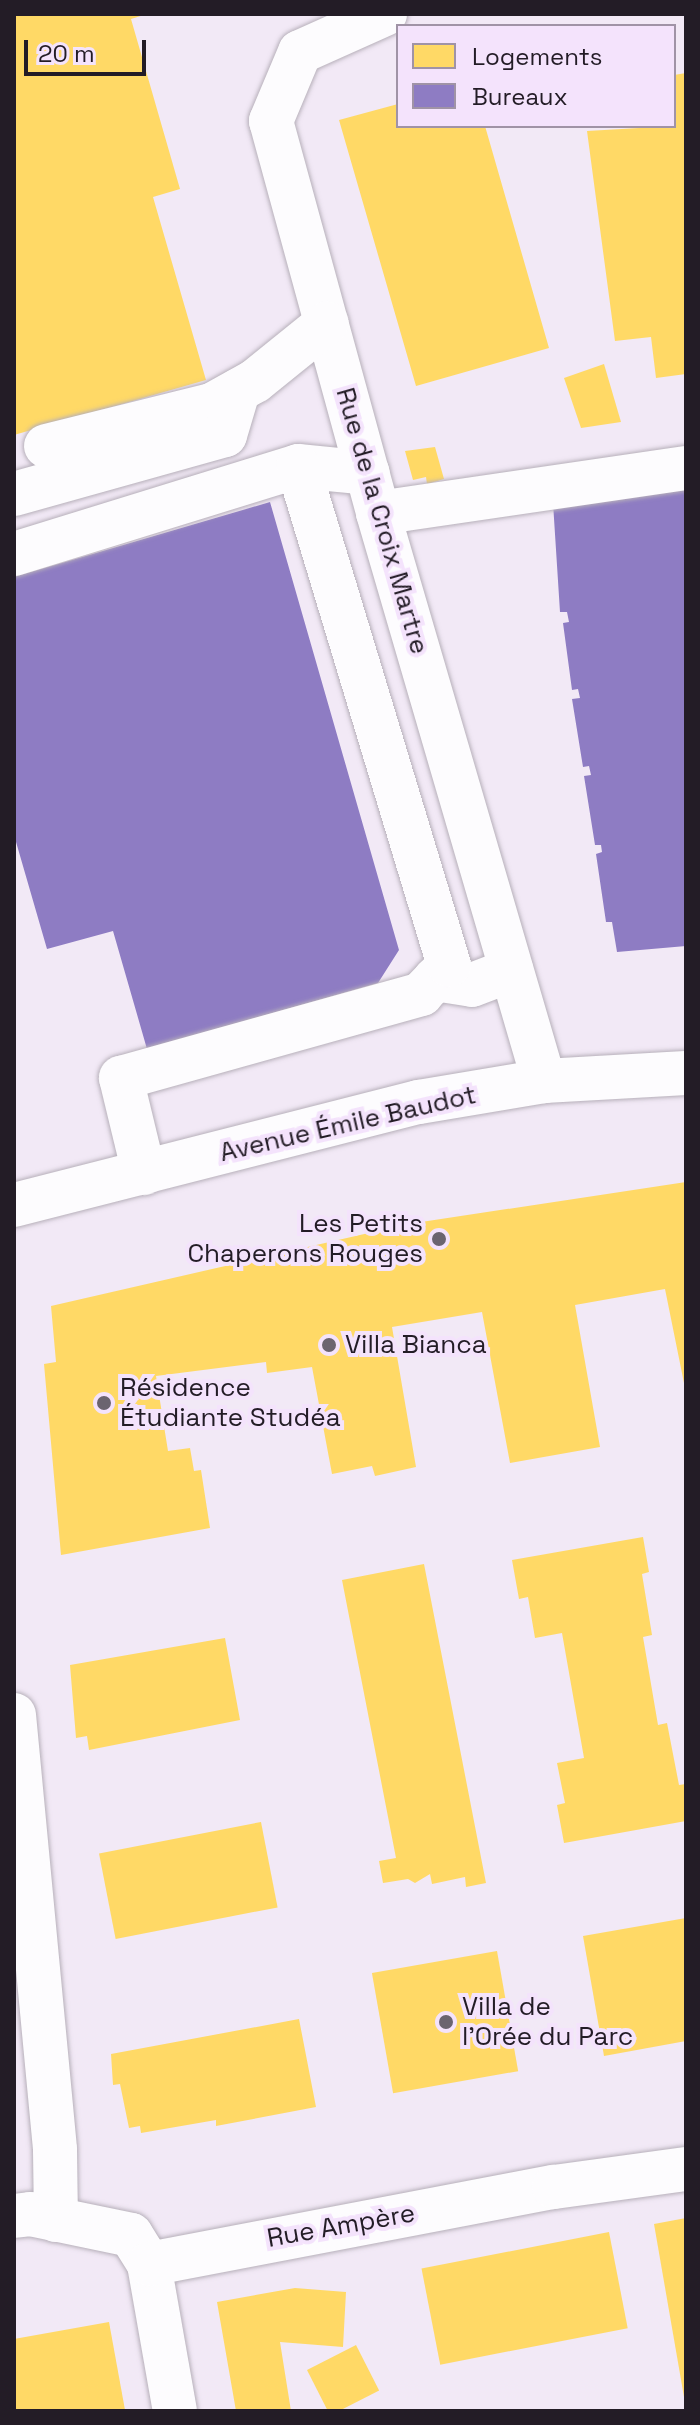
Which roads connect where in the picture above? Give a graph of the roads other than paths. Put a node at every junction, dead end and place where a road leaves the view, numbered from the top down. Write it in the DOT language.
graph roads {
  1 [pos="385,14"];
  2 [pos="327,323"];
  3 [pos="238,391"];
  4 [pos="46,446"];
  5 [pos="298,466"];
  6 [pos="686,468"];
  7 [pos="373,493"];
  8 [pos="14,494"];
  9 [pos="14,554"];
  10 [pos="511,970"];
  11 [pos="435,979"];
  12 [pos="686,1073"];
  13 [pos="544,1081"];
  14 [pos="144,1173"];
  15 [pos="14,1205"];
  16 [pos="14,1715"];
  17 [pos="686,2169"];
  18 [pos="35,2218"];
  19 [pos="149,2264"];
  20 [pos="175,2411"];
  1 -- 2 [label="street, Rue de la Croix Martre"];
  2 -- 3 [label="street"];
  2 -- 7 [label="street, Rue de la Croix Martre"];
  3 -- 4 [label="street"];
  3 -- 8 [label="street"];
  5 -- 7 [label="street"];
  5 -- 9 [label="street"];
  5 -- 11 [label="street"];
  6 -- 7 [label="street"];
  7 -- 10 [label="street, Rue de la Croix Martre"];
  10 -- 11 [label="street"];
  10 -- 13 [label="street, Rue de la Croix Martre"];
  11 -- 14 [label="street"];
  12 -- 13 [label="street, Avenue Émile Baudot"];
  13 -- 14 [label="street, Avenue Émile Baudot"];
  14 -- 15 [label="street, Avenue Émile Baudot"];
  16 -- 18 [label="street"];
  17 -- 19 [label="street, Rue Ampère"];
  18 -- 19 [label="street"];
  19 -- 20 [label="street"];
}
